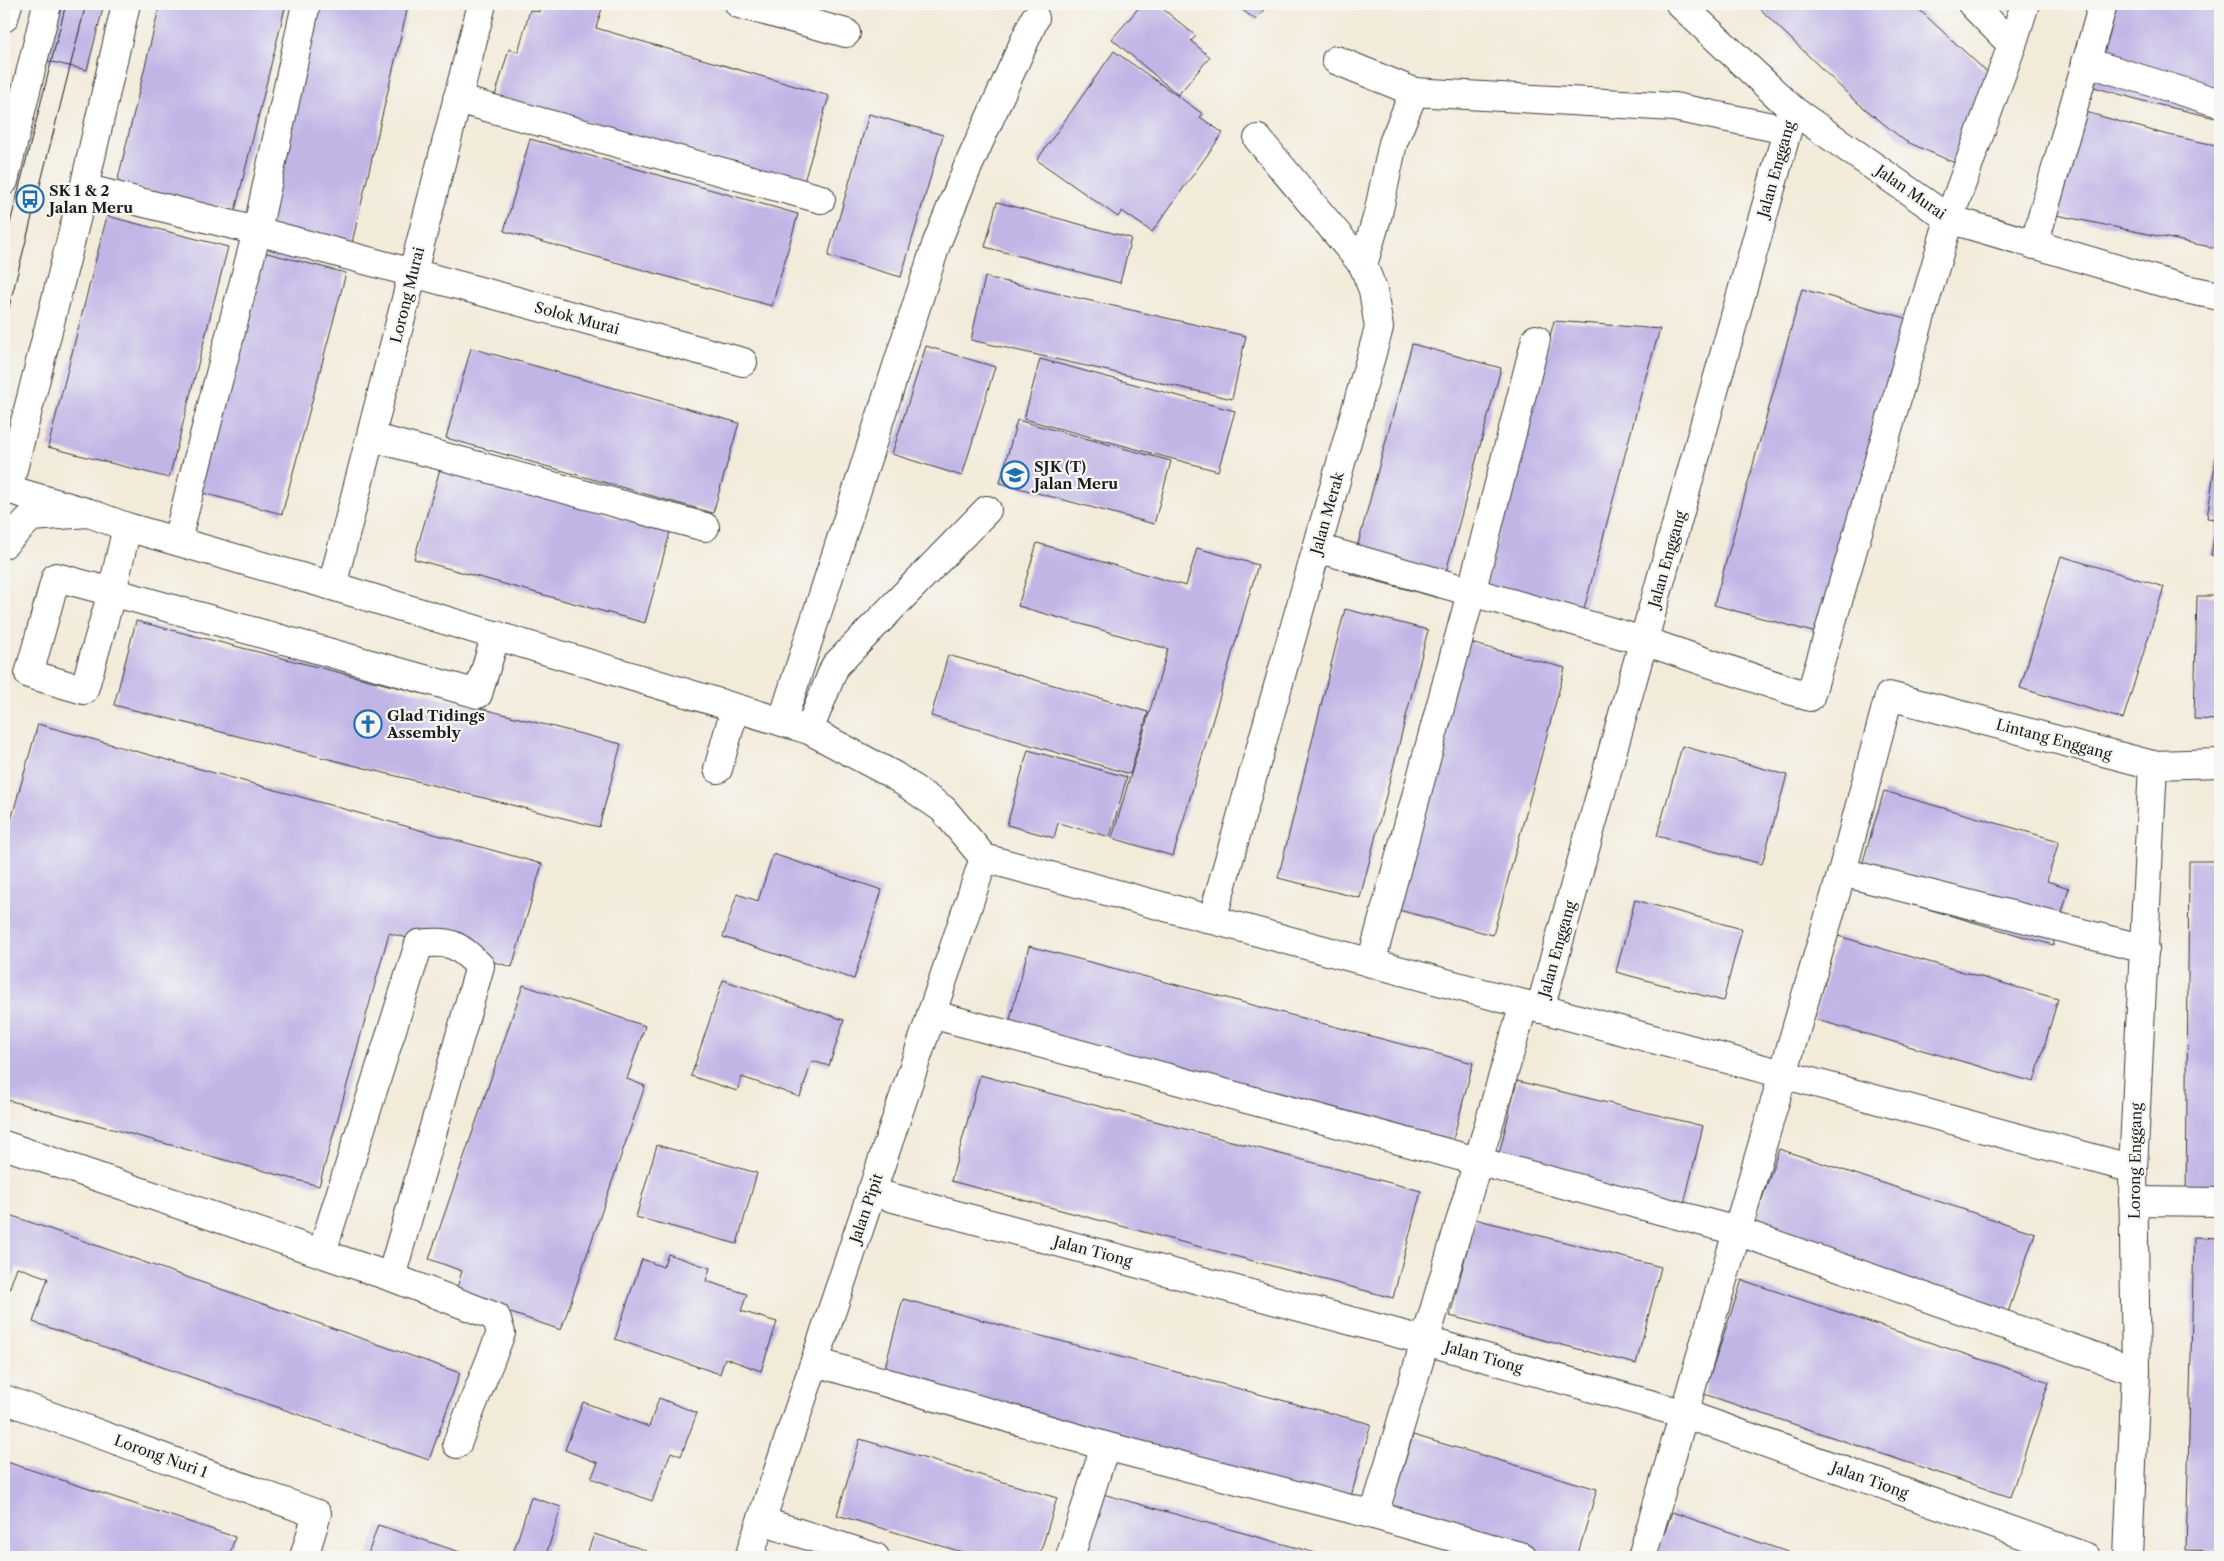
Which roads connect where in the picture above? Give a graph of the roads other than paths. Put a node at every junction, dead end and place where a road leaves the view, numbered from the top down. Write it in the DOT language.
graph roads {
  1 [pos="8,4"];
  2 [pos="47,4"];
  3 [pos="126,4"];
  4 [pos="306,4"];
  5 [pos="482,4"];
  6 [pos="739,4"];
  7 [pos="1680,4"];
  8 [pos="1972,4"];
  9 [pos="2025,4"];
  10 [pos="2103,4"];
  11 [pos="4,18"];
  12 [pos="1035,18"];
  13 [pos="846,33"];
  14 [pos="2012,45"];
  15 [pos="1336,60"];
  16 [pos="2086,62"];
  17 [pos="1414,92"];
  18 [pos="457,99"];
  19 [pos="2220,103"];
  20 [pos="1790,120"];
  21 [pos="1258,139"];
  22 [pos="4,181"];
  23 [pos="84,188"];
  24 [pos="821,199"];
  25 [pos="1949,219"];
  26 [pos="257,231"];
  27 [pos="2034,245"];
  28 [pos="1363,265"];
  29 [pos="412,273"];
  30 [pos="2220,296"];
  31 [pos="1536,339"];
  32 [pos="743,362"];
  33 [pos="371,437"];
  34 [pos="6,488"];
  35 [pos="987,510"];
  36 [pos="89,513"];
  37 [pos="127,527"];
  38 [pos="705,527"];
  39 [pos="178,540"];
  40 [pos="4,544"];
  41 [pos="1317,548"];
  42 [pos="332,586"];
  43 [pos="1472,593"];
  44 [pos="496,635"];
  45 [pos="1644,641"];
  46 [pos="735,708"];
  47 [pos="782,722"];
  48 [pos="809,730"];
  49 [pos="2220,763"];
  50 [pos="2153,765"];
  51 [pos="718,769"];
  52 [pos="984,858"];
  53 [pos="1842,872"];
  54 [pos="1212,920"];
  55 [pos="2144,949"];
  56 [pos="1371,963"];
  57 [pos="1532,1006"];
  58 [pos="931,1014"];
  59 [pos="1783,1074"];
  60 [pos="4,1145"];
  61 [pos="1478,1162"];
  62 [pos="2133,1169"];
  63 [pos="871,1192"];
  64 [pos="2133,1200"];
  65 [pos="2220,1202"];
  66 [pos="1738,1231"];
  67 [pos="322,1252"];
  68 [pos="391,1276"];
  69 [pos="1426,1341"];
  70 [pos="814,1362"];
  71 [pos="2136,1371"];
  72 [pos="4,1399"];
  73 [pos="1685,1414"];
  74 [pos="456,1444"];
  75 [pos="1105,1446"];
  76 [pos="1374,1515"];
  77 [pos="761,1521"];
  78 [pos="304,1557"];
  79 [pos="749,1557"];
  80 [pos="874,1557"];
  81 [pos="1070,1557"];
  82 [pos="1523,1557"];
  83 [pos="1642,1557"];
  84 [pos="2086,1557"];
  85 [pos="2128,1557"];
  1 -- 11 [label="main road"];
  2 -- 22 [label="main road"];
  3 -- 23 [label="main road"];
  4 -- 26 [label="main road"];
  5 -- 18 [label="main road, Lorong Murai"];
  6 -- 13 [label="main road"];
  7 -- 20 [label="main road, Jalan Murai"];
  8 -- 14 [label="main road"];
  9 -- 14 [label="main road"];
  10 -- 16 [label="main road"];
  12 -- 47 [label="main road"];
  14 -- 25 [label="main road"];
  15 -- 17 [label="main road"];
  16 -- 19 [label="main road"];
  16 -- 27 [label="main road"];
  17 -- 20 [label="main road"];
  17 -- 28 [label="main road"];
  18 -- 24 [label="main road"];
  18 -- 29 [label="main road, Lorong Murai"];
  20 -- 25 [label="main road, Jalan Murai"];
  20 -- 45 [label="main road, Jalan Enggang"];
  21 -- 28 [label="main road, Jalan Merak"];
  23 -- 26 [label="main road, Solok Murai"];
  23 -- 34 [label="main road"];
  25 -- 27 [label="main road, Jalan Murai"];
  25 -- 45 [label="main road"];
  26 -- 29 [label="main road, Solok Murai"];
  26 -- 39 [label="main road"];
  27 -- 30 [label="main road, Jalan Murai"];
  28 -- 41 [label="main road, Jalan Merak"];
  29 -- 32 [label="main road, Solok Murai"];
  29 -- 33 [label="main road, Lorong Murai"];
  31 -- 43 [label="main road"];
  33 -- 38 [label="main road"];
  33 -- 42 [label="main road, Lorong Murai"];
  34 -- 36 [label="main road"];
  35 -- 48 [label="main road"];
  36 -- 37 [label="main road"];
  36 -- 40 [label="main road"];
  37 -- 39 [label="main road"];
  37 -- 44 [label="main road"];
  39 -- 42 [label="main road"];
  41 -- 43 [label="main road"];
  41 -- 54 [label="main road, Jalan Merak"];
  42 -- 44 [label="main road"];
  43 -- 45 [label="main road"];
  43 -- 56 [label="main road"];
  44 -- 46 [label="main road"];
  45 -- 57 [label="main road, Jalan Enggang"];
  46 -- 47 [label="main road"];
  46 -- 51 [label="main road"];
  47 -- 48 [label="main road"];
  48 -- 52 [label="main road"];
  49 -- 50 [label="main road, Lintang Enggang"];
  50 -- 53 [label="main road, Lintang Enggang"];
  50 -- 55 [label="main road, Lorong Enggang"];
  52 -- 54 [label="main road"];
  52 -- 58 [label="main road, Jalan Pipit"];
  53 -- 55 [label="main road"];
  53 -- 59 [label="main road"];
  54 -- 56 [label="main road"];
  55 -- 62 [label="main road, Lorong Enggang"];
  56 -- 57 [label="main road"];
  57 -- 59 [label="main road"];
  57 -- 61 [label="main road, Jalan Enggang"];
  58 -- 61 [label="main road"];
  58 -- 63 [label="main road, Jalan Pipit"];
  59 -- 62 [label="main road"];
  59 -- 66 [label="main road"];
  60 -- 67 [label="main road"];
  61 -- 66 [label="main road"];
  61 -- 69 [label="main road, Jalan Enggang"];
  62 -- 64 [label="main road, Lorong Enggang"];
  63 -- 69 [label="main road, Jalan Tiong"];
  63 -- 70 [label="main road, Jalan Pipit"];
  64 -- 65 [label="main road"];
  64 -- 71 [label="main road, Lorong Enggang"];
  66 -- 71 [label="main road"];
  66 -- 73 [label="main road"];
  67 -- 68 [label="main road"];
  67 -- 68 [label="main road"];
  68 -- 74 [label="main road"];
  69 -- 73 [label="main road, Jalan Tiong"];
  69 -- 76 [label="main road, Jalan Enggang"];
  70 -- 75 [label="main road"];
  70 -- 77 [label="main road, Jalan Pipit"];
  71 -- 85 [label="main road, Lorong Enggang"];
  72 -- 78 [label="main road, Lorong Nuri 1"];
  73 -- 83 [label="main road"];
  73 -- 84 [label="main road, Jalan Tiong"];
  75 -- 76 [label="main road"];
  75 -- 81 [label="main road"];
  76 -- 82 [label="main road"];
  77 -- 79 [label="main road, Jalan Pipit"];
  77 -- 80 [label="main road"];
}
